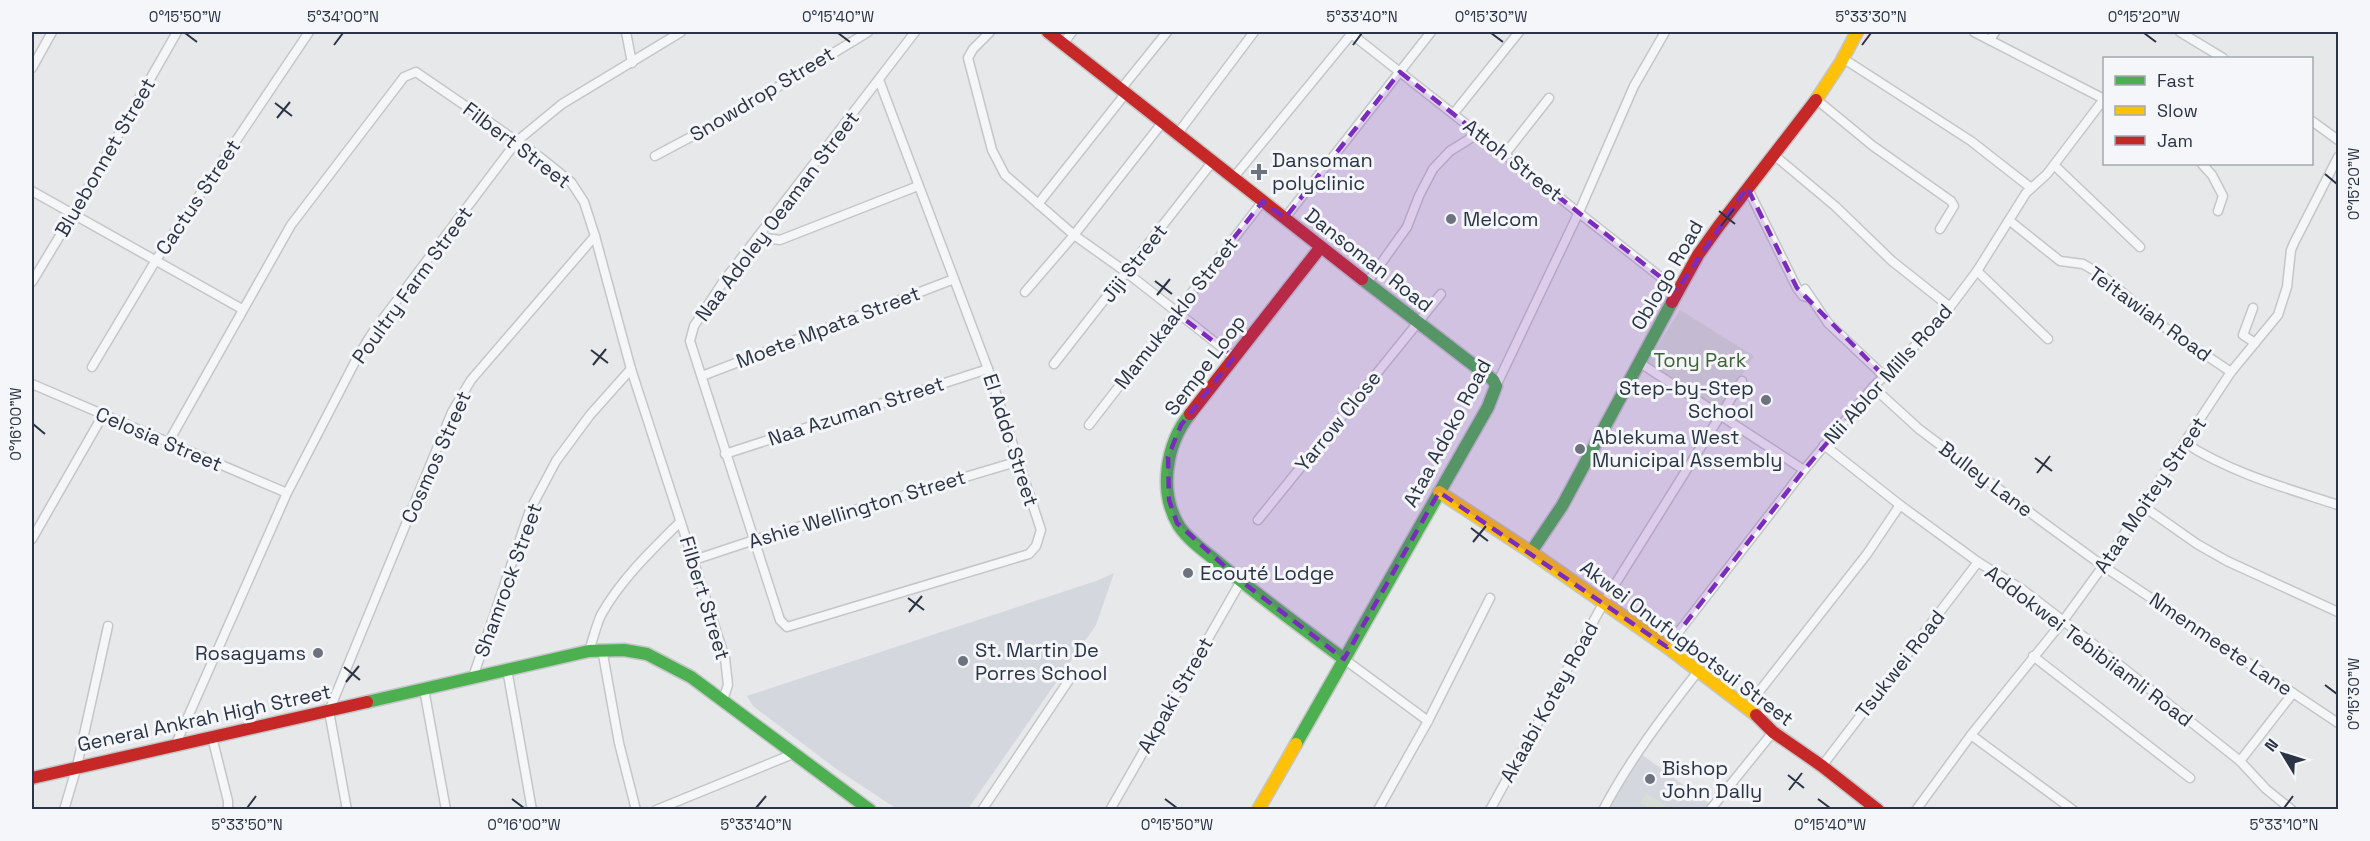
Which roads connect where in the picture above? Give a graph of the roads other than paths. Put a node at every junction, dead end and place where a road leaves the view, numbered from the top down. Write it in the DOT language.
graph roads {
  1 [pos="52,32"];
  2 [pos="177,32"];
  3 [pos="309,32"];
  4 [pos="626,32"];
  5 [pos="681,32"];
  6 [pos="868,32"];
  7 [pos="915,32"];
  8 [pos="990,32"];
  9 [pos="1048,32"];
  10 [pos="1072,32"];
  11 [pos="1167,32"];
  12 [pos="1254,32"];
  13 [pos="1351,32"];
  14 [pos="1431,32"];
  15 [pos="1519,32"];
  16 [pos="1665,32"];
  17 [pos="1857,32"];
  18 [pos="1974,32"];
  19 [pos="1995,32"];
  20 [pos="2180,32"];
  21 [pos="1990,40"];
  22 [pos="1063,44"];
  23 [pos="2221,57"];
  24 [pos="1844,59"];
  25 [pos="632,63"];
  26 [pos="32,68"];
  27 [pos="1400,72"];
  28 [pos="879,80"];
  29 [pos="1123,91"];
  30 [pos="1549,98"];
  31 [pos="2103,98"];
  32 [pos="1818,100"];
  33 [pos="2103,100"];
  34 [pos="1454,114"];
  35 [pos="2313,122"];
  36 [pos="1162,123"];
  37 [pos="1178,133"];
  38 [pos="1479,133"];
  39 [pos="2338,140"];
  40 [pos="517,141"];
  41 [pos="1505,154"];
  42 [pos="656,156"];
  43 [pos="1774,156"];
  44 [pos="2338,157"];
  45 [pos="1213,161"];
  46 [pos="2055,165"];
  47 [pos="2203,165"];
  48 [pos="1234,177"];
  49 [pos="918,186"];
  50 [pos="1747,187"];
  51 [pos="2031,188"];
  52 [pos="32,191"];
  53 [pos="1263,201"];
  54 [pos="1038,204"];
  55 [pos="2218,211"];
  56 [pos="1579,212"];
  57 [pos="73,214"];
  58 [pos="1285,218"];
  59 [pos="2010,222"];
  60 [pos="1940,229"];
  61 [pos="1074,235"];
  62 [pos="596,236"];
  63 [pos="758,237"];
  64 [pos="2140,247"];
  65 [pos="1320,248"];
  66 [pos="156,260"];
  67 [pos="1977,271"];
  68 [pos="1126,272"];
  69 [pos="954,279"];
  70 [pos="32,282"];
  71 [pos="1367,284"];
  72 [pos="1805,289"];
  73 [pos="1677,290"];
  74 [pos="1025,292"];
  75 [pos="1442,294"];
  76 [pos="1810,298"];
  77 [pos="1950,307"];
  78 [pos="2253,308"];
  79 [pos="242,309"];
  80 [pos="1175,312"];
  81 [pos="1417,322"];
  82 [pos="2048,339"];
  83 [pos="2255,343"];
  84 [pos="1234,357"];
  85 [pos="1640,363"];
  86 [pos="1054,364"];
  87 [pos="92,367"];
  88 [pos="631,369"];
  89 [pos="988,369"];
  90 [pos="2231,372"];
  91 [pos="702,376"];
  92 [pos="1884,376"];
  93 [pos="1742,381"];
  94 [pos="32,384"];
  95 [pos="1496,386"];
  96 [pos="1873,387"];
  97 [pos="103,415"];
  98 [pos="1720,417"];
  99 [pos="1089,424"];
  100 [pos="168,443"];
  101 [pos="2185,443"];
  102 [pos="1824,445"];
  103 [pos="724,454"];
  104 [pos="1019,461"];
  105 [pos="1804,470"];
  106 [pos="1439,492"];
  107 [pos="287,493"];
  108 [pos="1900,505"];
  109 [pos="2338,505"];
  110 [pos="2143,506"];
  111 [pos="1258,520"];
  112 [pos="680,522"];
  113 [pos="32,539"];
  114 [pos="754,540"];
  115 [pos="1531,552"];
  116 [pos="694,560"];
  117 [pos="1978,562"];
  118 [pos="2103,566"];
  119 [pos="1241,581"];
  120 [pos="1490,598"];
  121 [pos="1604,602"];
  122 [pos="2338,612"];
  123 [pos="780,621"];
  124 [pos="2063,621"];
  125 [pos="108,626"];
  126 [pos="1667,647"];
  127 [pos="602,649"];
  128 [pos="589,651"];
  129 [pos="2033,656"];
  130 [pos="1344,660"];
  131 [pos="507,669"];
  132 [pos="1699,670"];
  133 [pos="473,677"];
  134 [pos="1071,677"];
  135 [pos="424,689"];
  136 [pos="2293,693"];
  137 [pos="723,700"];
  138 [pos="1747,707"];
  139 [pos="329,711"];
  140 [pos="1428,721"];
  141 [pos="2338,723"];
  142 [pos="1773,732"];
  143 [pos="1971,735"];
  144 [pos="212,737"];
  145 [pos="175,746"];
  146 [pos="793,754"];
  147 [pos="2240,762"];
  148 [pos="77,766"];
  149 [pos="1822,766"];
  150 [pos="32,778"];
  151 [pos="2190,778"];
  152 [pos="1715,807"];
  153 [pos="867,809"];
  154 [pos="64,810"];
  155 [pos="228,810"];
  156 [pos="347,810"];
  157 [pos="446,810"];
  158 [pos="532,810"];
  159 [pos="636,810"];
  160 [pos="656,810"];
  161 [pos="982,810"];
  162 [pos="1110,810"];
  163 [pos="1258,810"];
  164 [pos="1378,810"];
  165 [pos="1490,810"];
  166 [pos="1603,810"];
  167 [pos="1878,810"];
  168 [pos="1916,810"];
  169 [pos="2073,810"];
  170 [pos="2292,810"];
  1 -- 26 [label="street"];
  2 -- 57 [label="street, Bluebonnet Street"];
  3 -- 66 [label="street, Cactus Street"];
  4 -- 25 [label="street"];
  5 -- 25 [label="street, Poultry Farm Street"];
  6 -- 42 [label="street, Snowdrop Street"];
  7 -- 28 [label="street, Naa Adoley Oeaman Street"];
  8 -- 54 [label="street"];
  9 -- 22 [label="main road, Dansoman Road"];
  10 -- 22 [label="street"];
  11 -- 29 [label="street"];
  12 -- 37 [label="street"];
  13 -- 27 [label="street, Attoh Street"];
  13 -- 48 [label="street"];
  14 -- 27 [label="street"];
  15 -- 34 [label="street"];
  16 -- 56 [label="street, Ataa Adoko Road"];
  17 -- 24 [label="main road, Oblogo Road"];
  18 -- 21 [label="street"];
  19 -- 21 [label="street"];
  20 -- 23 [label="street"];
  21 -- 31 [label="street"];
  22 -- 29 [label="main road, Dansoman Road"];
  24 -- 32 [label="main road, Oblogo Road"];
  24 -- 51 [label="street"];
  25 -- 40 [label="street, Poultry Farm Street"];
  27 -- 34 [label="street, Attoh Street"];
  27 -- 58 [label="street"];
  28 -- 49 [label="street, El Addo Street"];
  28 -- 63 [label="street, Naa Adoley Oeaman Street"];
  29 -- 36 [label="main road, Dansoman Road"];
  29 -- 54 [label="street"];
  30 -- 41 [label="street"];
  32 -- 43 [label="main road, Oblogo Road"];
  32 -- 60 [label="street"];
  33 -- 46 [label="street, Nii Ablor Mills Road"];
  34 -- 38 [label="street, Attoh Street"];
  35 -- 39 [label="street"];
  36 -- 37 [label="main road, Dansoman Road"];
  36 -- 61 [label="street"];
  37 -- 45 [label="main road, Dansoman Road"];
  38 -- 41 [label="street, Attoh Street"];
  38 -- 71 [label="street"];
  40 -- 62 [label="street, Filbert Street"];
  40 -- 79 [label="street, Filbert Street"];
  40 -- 107 [label="street, Poultry Farm Street"];
  41 -- 56 [label="street, Attoh Street"];
  43 -- 50 [label="main road, Oblogo Road"];
  43 -- 77 [label="street"];
  44 -- 83 [label="street, Ataa Moitey Street"];
  45 -- 48 [label="main road, Dansoman Road"];
  45 -- 68 [label="street, Jiji Street"];
  46 -- 51 [label="street, Nii Ablor Mills Road"];
  46 -- 64 [label="street"];
  47 -- 55 [label="street"];
  48 -- 53 [label="main road, Dansoman Road"];
  49 -- 63 [label="street"];
  49 -- 69 [label="street, El Addo Street"];
  50 -- 73 [label="main road, Oblogo Road"];
  50 -- 76 [label="street"];
  51 -- 59 [label="street, Nii Ablor Mills Road"];
  52 -- 57 [label="street"];
  53 -- 58 [label="main road, Dansoman Road"];
  53 -- 80 [label="street, Mamukaaklo Street"];
  54 -- 61 [label="street"];
  56 -- 73 [label="street, Attoh Street"];
  56 -- 95 [label="street, Ataa Adoko Road"];
  57 -- 66 [label="street"];
  57 -- 70 [label="street, Bluebonnet Street"];
  58 -- 65 [label="main road, Dansoman Road"];
  59 -- 67 [label="street, Nii Ablor Mills Road"];
  59 -- 90 [label="street, Teitawiah Road"];
  61 -- 68 [label="street"];
  61 -- 74 [label="street"];
  62 -- 88 [label="street, Filbert Street"];
  62 -- 139 [label="street, Cosmos Street"];
  63 -- 91 [label="street, Naa Adoley Oeaman Street"];
  65 -- 71 [label="main road, Dansoman Road"];
  65 -- 84 [label="main road, Sempe Loop"];
  66 -- 79 [label="street"];
  66 -- 87 [label="street, Cactus Street"];
  67 -- 77 [label="street, Nii Ablor Mills Road"];
  67 -- 82 [label="street"];
  68 -- 80 [label="street"];
  68 -- 86 [label="street, Jiji Street"];
  69 -- 89 [label="street, El Addo Street"];
  69 -- 91 [label="street, Moete Mpata Street"];
  71 -- 81 [label="main road, Dansoman Road"];
  72 -- 76 [label="street"];
  73 -- 85 [label="main road, Oblogo Road"];
  75 -- 81 [label="street, Yarrow Close"];
  76 -- 92 [label="street"];
  77 -- 92 [label="street, Nii Ablor Mills Road"];
  78 -- 83 [label="street"];
  79 -- 100 [label="street, Filbert Street"];
  80 -- 84 [label="street"];
  80 -- 99 [label="street, Mamukaaklo Street"];
  81 -- 95 [label="main road, Dansoman Road"];
  81 -- 111 [label="street, Yarrow Close"];
  83 -- 90 [label="street, Ataa Moitey Street"];
  84 -- 119 [label="main road, Sempe Loop"];
  85 -- 98 [label="street"];
  85 -- 115 [label="main road, Oblogo Road"];
  88 -- 112 [label="street, Filbert Street"];
  88 -- 133 [label="street, Shamrock Street"];
  89 -- 103 [label="street, Naa Azuman Street"];
  89 -- 104 [label="street, El Addo Street"];
  90 -- 101 [label="street, Ataa Moitey Street"];
  91 -- 103 [label="street, Naa Adoley Oeaman Street"];
  92 -- 96 [label="street, Nii Ablor Mills Road"];
  93 -- 98 [label="street, Akaabi Kotey Road"];
  94 -- 97 [label="street, Celosia Street"];
  95 -- 106 [label="main road, Ataa Adoko Road"];
  96 -- 102 [label="street, Nii Ablor Mills Road"];
  96 -- 118 [label="street, Bulley Lane"];
  97 -- 100 [label="street, Celosia Street"];
  97 -- 113 [label="street"];
  98 -- 105 [label="street"];
  98 -- 121 [label="street, Akaabi Kotey Road"];
  100 -- 107 [label="street, Celosia Street"];
  101 -- 109 [label="street"];
  101 -- 110 [label="street, Ataa Moitey Street"];
  102 -- 105 [label="street, Nii Ablor Mills Road"];
  102 -- 108 [label="street, Addokwei Tebibiiamli Road"];
  103 -- 114 [label="street, Naa Adoley Oeaman Street"];
  104 -- 114 [label="street, Ashie Wellington Street"];
  104 -- 123 [label="street, El Addo Street"];
  105 -- 126 [label="street, Nii Ablor Mills Road"];
  106 -- 115 [label="main road, Akwei Onufugbotsui Street"];
  106 -- 130 [label="main road, Ataa Adoko Road"];
  107 -- 145 [label="street, Poultry Farm Street"];
  108 -- 117 [label="street, Addokwei Tebibiiamli Road"];
  108 -- 138 [label="street"];
  110 -- 118 [label="street, Ataa Moitey Street"];
  110 -- 122 [label="street"];
  112 -- 116 [label="street, Filbert Street"];
  112 -- 128 [label="street"];
  114 -- 116 [label="street, Ashie Wellington Street"];
  114 -- 123 [label="street, Naa Adoley Oeaman Street"];
  115 -- 121 [label="main road, Akwei Onufugbotsui Street"];
  116 -- 137 [label="street, Filbert Street"];
  117 -- 124 [label="street, Addokwei Tebibiiamli Road"];
  117 -- 149 [label="street, Tsukwei Road"];
  118 -- 124 [label="street, Ataa Moitey Street"];
  118 -- 136 [label="street, Nmenmeete Lane"];
  119 -- 130 [label="main road, Sempe Loop"];
  119 -- 162 [label="street, Akpaki Street"];
  120 -- 140 [label="street"];
  121 -- 126 [label="main road, Akwei Onufugbotsui Street"];
  121 -- 165 [label="street, Akaabi Kotey Road"];
  124 -- 129 [label="street, Ataa Moitey Street"];
  124 -- 147 [label="street, Addokwei Tebibiiamli Road"];
  125 -- 148 [label="street"];
  126 -- 132 [label="main road, Akwei Onufugbotsui Street"];
  127 -- 128 [label="main road, General Ankrah High Street"];
  127 -- 137 [label="main road, General Ankrah High Street"];
  127 -- 159 [label="street"];
  128 -- 131 [label="main road, General Ankrah High Street"];
  129 -- 143 [label="street, Ataa Moitey Street"];
  129 -- 151 [label="street"];
  130 -- 140 [label="street"];
  130 -- 163 [label="main road, Ataa Adoko Road"];
  131 -- 133 [label="main road, General Ankrah High Street"];
  131 -- 158 [label="street"];
  132 -- 138 [label="main road, Akwei Onufugbotsui Street"];
  132 -- 166 [label="street"];
  133 -- 135 [label="main road, General Ankrah High Street"];
  134 -- 161 [label="street"];
  135 -- 139 [label="main road, General Ankrah High Street"];
  135 -- 157 [label="street"];
  136 -- 141 [label="street, Nmenmeete Lane"];
  136 -- 147 [label="street"];
  137 -- 146 [label="main road, General Ankrah High Street"];
  138 -- 142 [label="main road, Akwei Onufugbotsui Street"];
  139 -- 144 [label="main road, General Ankrah High Street"];
  139 -- 156 [label="street"];
  140 -- 164 [label="street"];
  142 -- 149 [label="main road, Akwei Onufugbotsui Street"];
  142 -- 152 [label="street"];
  143 -- 168 [label="street, Ataa Moitey Street"];
  143 -- 169 [label="street"];
  144 -- 145 [label="main road, General Ankrah High Street"];
  144 -- 155 [label="street"];
  145 -- 148 [label="main road, General Ankrah High Street"];
  146 -- 153 [label="main road, General Ankrah High Street"];
  146 -- 160 [label="street"];
  147 -- 170 [label="street, Addokwei Tebibiiamli Road"];
  148 -- 150 [label="main road, General Ankrah High Street"];
  148 -- 154 [label="street"];
  149 -- 167 [label="main road, Akwei Onufugbotsui Street"];
}
